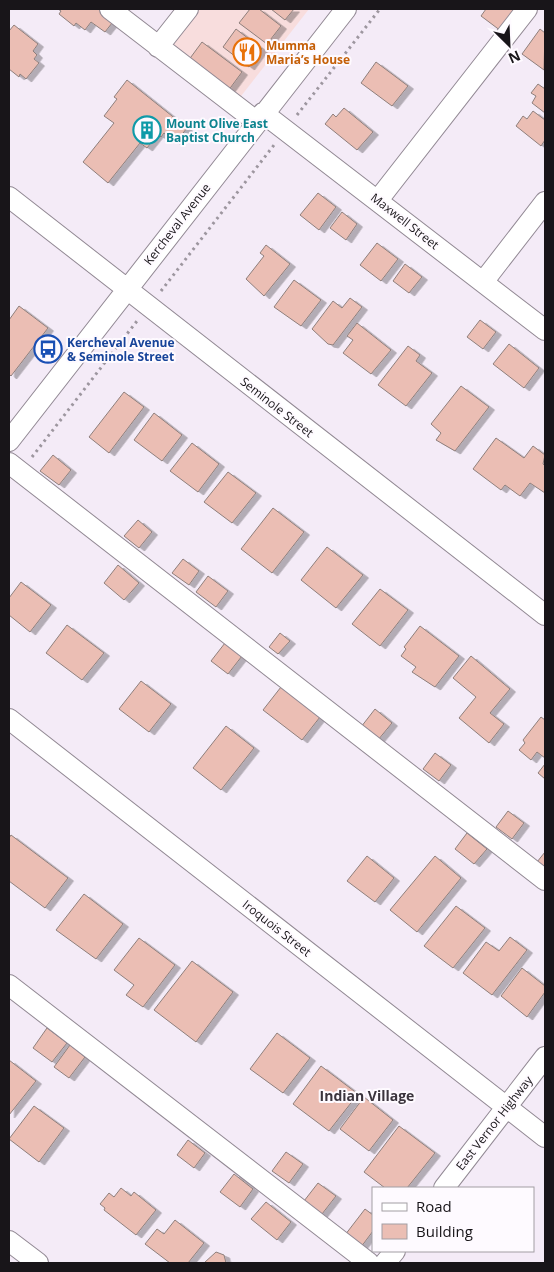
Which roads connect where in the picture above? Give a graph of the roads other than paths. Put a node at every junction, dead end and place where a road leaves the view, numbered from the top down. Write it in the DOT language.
graph roads {
  1 [pos="110,9"];
  2 [pos="188,9"];
  3 [pos="346,9"];
  4 [pos="527,9"];
  5 [pos="158,47"];
  6 [pos="260,117"];
  7 [pos="9,197"];
  8 [pos="378,200"];
  9 [pos="545,202"];
  10 [pos="483,282"];
  11 [pos="126,289"];
  12 [pos="545,330"];
  13 [pos="9,441"];
  14 [pos="15,467"];
  15 [pos="545,615"];
  16 [pos="9,719"];
  17 [pos="545,880"];
  18 [pos="9,985"];
  19 [pos="545,1057"];
  20 [pos="507,1107"];
  21 [pos="545,1136"];
  22 [pos="445,1187"];
  23 [pos="9,1241"];
  24 [pos="394,1252"];
  25 [pos="38,1263"];
  26 [pos="369,1263"];
  27 [pos="385,1263"];
  1 -- 5 [label="street, Maxwell Street"];
  2 -- 5 [label="street"];
  3 -- 6 [label="street, Kercheval Avenue"];
  4 -- 8 [label="street"];
  5 -- 6 [label="street, Maxwell Street"];
  6 -- 8 [label="street, Maxwell Street"];
  6 -- 11 [label="street, Kercheval Avenue"];
  7 -- 11 [label="street, Seminole Street"];
  8 -- 10 [label="street, Maxwell Street"];
  9 -- 10 [label="street"];
  10 -- 12 [label="street, Maxwell Street"];
  11 -- 13 [label="street, Kercheval Avenue"];
  11 -- 15 [label="street, Seminole Street"];
  14 -- 17 [label="street"];
  16 -- 20 [label="street, Iroquois Street"];
  18 -- 26 [label="street"];
  19 -- 20 [label="street, East Vernor Highway"];
  20 -- 21 [label="street, Iroquois Street"];
  20 -- 22 [label="street, East Vernor Highway"];
  23 -- 25 [label="street"];
  24 -- 27 [label="street"];
}
